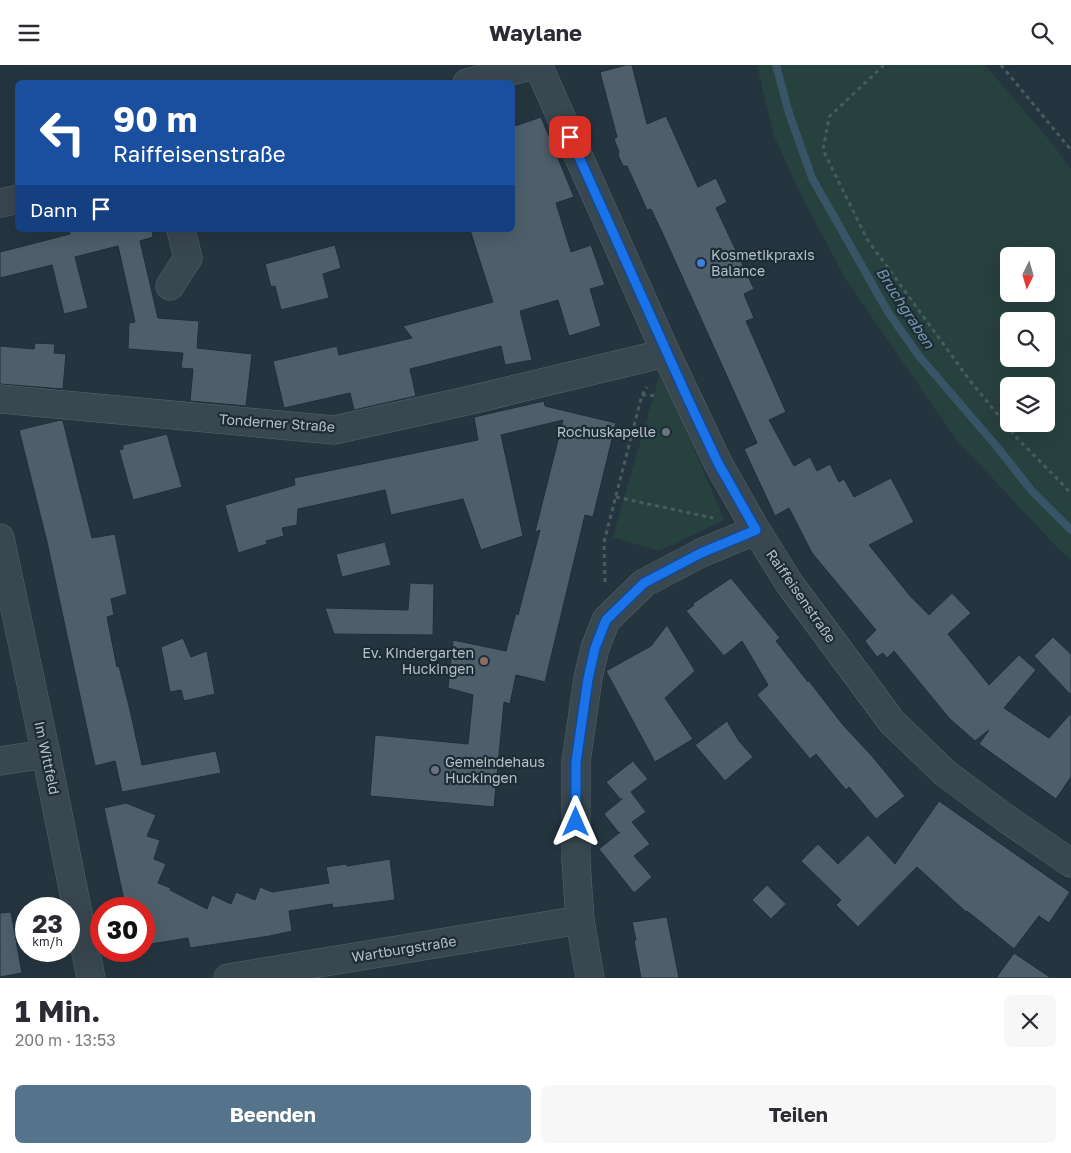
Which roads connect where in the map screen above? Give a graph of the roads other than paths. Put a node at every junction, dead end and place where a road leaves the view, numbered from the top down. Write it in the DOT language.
graph roads {
  1 [pos="536,65"];
  2 [pos="478,80"];
  3 [pos="15,200"];
  4 [pos="0,203"];
  5 [pos="182,232"];
  6 [pos="170,286"];
  7 [pos="666,353"];
  8 [pos="0,399"];
  9 [pos="756,530"];
  10 [pos="0,538"];
  11 [pos="46,754"];
  12 [pos="0,761"];
  13 [pos="1071,863"];
  14 [pos="580,920"];
  15 [pos="91,978"];
  16 [pos="228,978"];
  17 [pos="590,978"];
  1 -- 2 [label="street"];
  1 -- 7 [label="street, Raiffeisenstraße"];
  3 -- 4 [label="street"];
  5 -- 6 [label="street"];
  7 -- 8 [label="street, Tonderner Straße"];
  7 -- 9 [label="street, Raiffeisenstraße"];
  9 -- 13 [label="street, Raiffeisenstraße"];
  9 -- 14 [label="street"];
  10 -- 11 [label="street, Im Wittfeld"];
  11 -- 12 [label="street"];
  11 -- 15 [label="street, Im Wittfeld"];
  14 -- 16 [label="street, Wartburgstraße"];
  14 -- 17 [label="street"];
}
